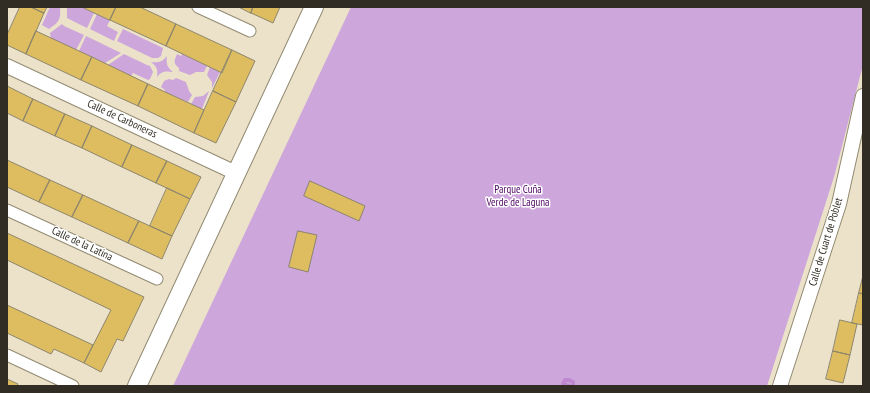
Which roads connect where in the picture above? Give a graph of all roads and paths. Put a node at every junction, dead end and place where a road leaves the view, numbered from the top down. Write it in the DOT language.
graph roads {
  1 [pos="198,7"];
  2 [pos="314,7"];
  3 [pos="250,30"];
  4 [pos="7,66"];
  5 [pos="863,96"];
  6 [pos="236,173"];
  7 [pos="7,210"];
  8 [pos="157,279"];
  9 [pos="7,355"];
  10 [pos="73,386"];
  11 [pos="137,386"];
  12 [pos="780,386"];
  1 -- 3 [label="street"];
  2 -- 6 [label="street"];
  4 -- 6 [label="street, Calle de Carboneras"];
  5 -- 12 [label="street, Calle de Cuart de Poblet"];
  6 -- 11 [label="street"];
  7 -- 8 [label="street, Calle de la Latina"];
  9 -- 10 [label="street"];
}
